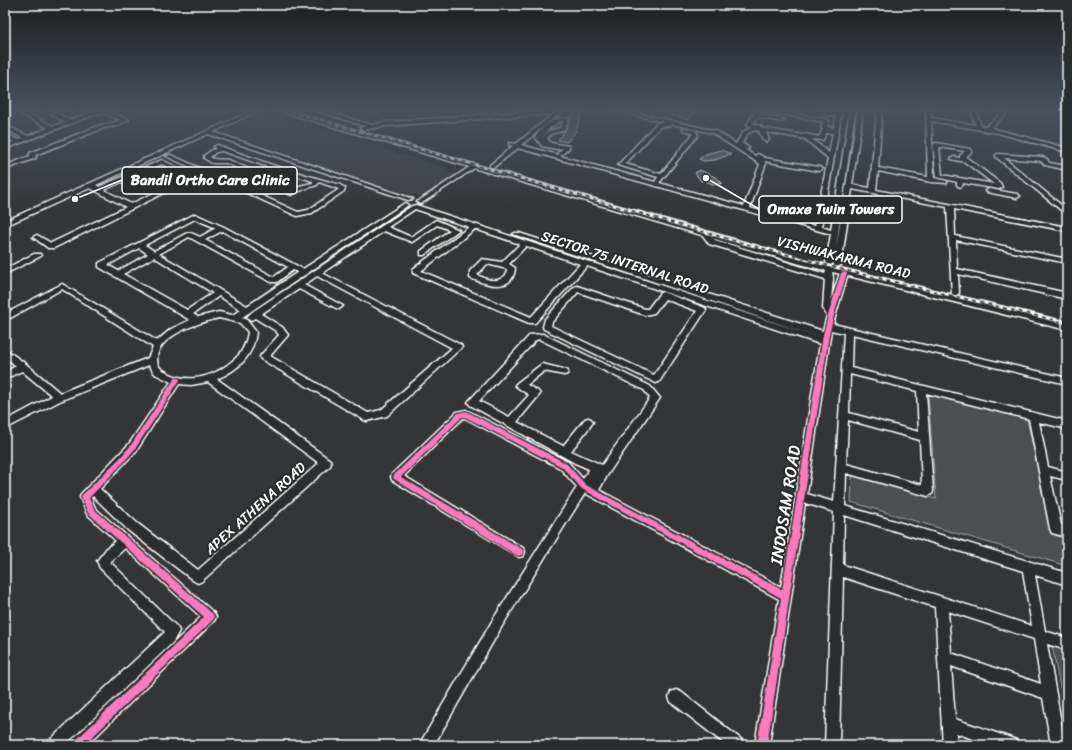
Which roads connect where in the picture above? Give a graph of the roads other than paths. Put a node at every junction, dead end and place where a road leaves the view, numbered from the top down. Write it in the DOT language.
graph roads {
  1 [pos="55,145"];
  2 [pos="170,145"];
  3 [pos="178,145"];
  4 [pos="238,145"];
  5 [pos="241,145"];
  6 [pos="401,145"];
  7 [pos="421,145"];
  8 [pos="515,145"];
  9 [pos="520,145"];
  10 [pos="525,145"];
  11 [pos="546,145"];
  12 [pos="551,145"];
  13 [pos="640,145"];
  14 [pos="687,145"];
  15 [pos="735,145"];
  16 [pos="741,145"];
  17 [pos="815,145"];
  18 [pos="832,145"];
  19 [pos="848,145"];
  20 [pos="854,145"];
  21 [pos="877,145"];
  22 [pos="929,145"];
  23 [pos="936,145"];
  24 [pos="1049,145"];
  25 [pos="559,149"];
  26 [pos="1067,150"];
  27 [pos="170,156"];
  28 [pos="830,157"];
  29 [pos="954,159"];
  30 [pos="283,161"];
  31 [pos="968,161"];
  32 [pos="763,163"];
  33 [pos="490,165"];
  34 [pos="5,166"];
  35 [pos="473,166"];
  36 [pos="273,167"];
  37 [pos="1067,168"];
  38 [pos="608,169"];
  39 [pos="819,169"];
  40 [pos="875,169"];
  41 [pos="828,173"];
  42 [pos="660,179"];
  43 [pos="317,180"];
  44 [pos="931,180"];
  45 [pos="960,183"];
  46 [pos="90,185"];
  47 [pos="969,185"];
  48 [pos="848,186"];
  49 [pos="99,190"];
  50 [pos="873,191"];
  51 [pos="1018,196"];
  52 [pos="600,200"];
  53 [pos="414,203"];
  54 [pos="617,205"];
  55 [pos="950,206"];
  56 [pos="131,207"];
  57 [pos="747,207"];
  58 [pos="1067,214"];
  59 [pos="444,216"];
  60 [pos="5,217"];
  61 [pos="436,222"];
  62 [pos="5,224"];
  63 [pos="474,226"];
  64 [pos="818,227"];
  65 [pos="222,228"];
  66 [pos="384,228"];
  67 [pos="1067,229"];
  68 [pos="834,231"];
  69 [pos="37,237"];
  70 [pos="952,237"];
  71 [pos="199,240"];
  72 [pos="525,243"];
  73 [pos="139,245"];
  74 [pos="335,251"];
  75 [pos="424,253"];
  76 [pos="154,254"];
  77 [pos="343,255"];
  78 [pos="37,256"];
  79 [pos="1067,261"];
  80 [pos="586,263"];
  81 [pos="504,265"];
  82 [pos="294,266"];
  83 [pos="834,269"];
  84 [pos="954,271"];
  85 [pos="5,272"];
  86 [pos="304,272"];
  87 [pos="316,273"];
  88 [pos="118,274"];
  89 [pos="298,285"];
  90 [pos="219,292"];
  91 [pos="664,292"];
  92 [pos="955,293"];
  93 [pos="1067,296"];
  94 [pos="339,306"];
  95 [pos="246,309"];
  96 [pos="187,314"];
  97 [pos="255,314"];
  98 [pos="5,318"];
  99 [pos="234,318"];
  100 [pos="1067,319"];
  101 [pos="198,320"];
  102 [pos="243,322"];
  103 [pos="1067,326"];
  104 [pos="828,330"];
  105 [pos="848,331"];
  106 [pos="158,346"];
  107 [pos="5,352"];
  108 [pos="152,360"];
  109 [pos="23,366"];
  110 [pos="846,370"];
  111 [pos="564,372"];
  112 [pos="5,376"];
  113 [pos="210,379"];
  114 [pos="177,380"];
  115 [pos="1067,381"];
  116 [pos="921,389"];
  117 [pos="59,398"];
  118 [pos="844,415"];
  119 [pos="1032,417"];
  120 [pos="510,422"];
  121 [pos="588,422"];
  122 [pos="5,425"];
  123 [pos="1067,425"];
  124 [pos="924,437"];
  125 [pos="565,452"];
  126 [pos="841,467"];
  127 [pos="600,469"];
  128 [pos="1044,470"];
  129 [pos="1067,476"];
  130 [pos="93,489"];
  131 [pos="588,489"];
  132 [pos="801,497"];
  133 [pos="839,510"];
  134 [pos="1067,532"];
  135 [pos="125,541"];
  136 [pos="519,552"];
  137 [pos="1028,567"];
  138 [pos="837,569"];
  139 [pos="1067,579"];
  140 [pos="785,596"];
  141 [pos="941,603"];
  142 [pos="1040,635"];
  143 [pos="1067,644"];
  144 [pos="944,658"];
  145 [pos="1050,694"];
  146 [pos="676,697"];
  147 [pos="949,724"];
  148 [pos="55,745"];
  149 [pos="77,745"];
  150 [pos="426,745"];
  151 [pos="737,745"];
  152 [pos="762,745"];
  153 [pos="832,745"];
  154 [pos="950,745"];
  155 [pos="1011,745"];
  156 [pos="1058,745"];
  1 -- 34 [label="street"];
  2 -- 60 [label="street"];
  3 -- 46 [label="street"];
  4 -- 30 [label="street"];
  5 -- 53 [label="street"];
  6 -- 35 [label="main road, VISHWAKARMA ROAD"];
  7 -- 33 [label="main road, VISHWAKARMA ROAD"];
  8 -- 33 [label="street"];
  9 -- 38 [label="street"];
  10 -- 25 [label="street"];
  11 -- 25 [label="street"];
  12 -- 25 [label="street"];
  13 -- 42 [label="street"];
  14 -- 42 [label="street"];
  15 -- 32 [label="street"];
  16 -- 39 [label="street"];
  17 -- 28 [label="street"];
  18 -- 28 [label="street"];
  19 -- 68 [label="street"];
  20 -- 48 [label="street"];
  21 -- 40 [label="street"];
  22 -- 44 [label="street"];
  23 -- 31 [label="street"];
  23 -- 45 [label="street"];
  24 -- 26 [label="street"];
  25 -- 38 [label="street"];
  27 -- 43 [label="street"];
  28 -- 41 [label="street"];
  29 -- 31 [label="street"];
  30 -- 36 [label="street"];
  30 -- 53 [label="street"];
  31 -- 47 [label="street"];
  32 -- 41 [label="street"];
  32 -- 57 [label="street"];
  33 -- 52 [label="main road, VISHWAKARMA ROAD"];
  35 -- 52 [label="main road, VISHWAKARMA ROAD"];
  35 -- 53 [label="street"];
  36 -- 43 [label="street"];
  36 -- 43 [label="street"];
  37 -- 58 [label="street"];
  38 -- 42 [label="street"];
  38 -- 57 [label="street"];
  40 -- 44 [label="street"];
  40 -- 50 [label="street"];
  41 -- 64 [label="street"];
  42 -- 57 [label="street"];
  44 -- 45 [label="street"];
  45 -- 47 [label="street"];
  46 -- 49 [label="street"];
  46 -- 62 [label="street"];
  47 -- 51 [label="street"];
  48 -- 50 [label="street"];
  48 -- 83 [label="street"];
  49 -- 56 [label="street"];
  49 -- 56 [label="street"];
  50 -- 55 [label="street"];
  52 -- 54 [label="main road, VISHWAKARMA ROAD"];
  53 -- 59 [label="street, SECTOR 75 INTERNAL ROAD"];
  53 -- 66 [label="street"];
  53 -- 74 [label="street"];
  53 -- 104 [label="street, SECTOR 75 INTERNAL ROAD"];
  54 -- 83 [label="main road, VISHWAKARMA ROAD"];
  54 -- 83 [label="main road, VISHWAKARMA ROAD"];
  55 -- 67 [label="street"];
  55 -- 70 [label="street"];
  56 -- 69 [label="street"];
  57 -- 64 [label="street"];
  59 -- 61 [label="street"];
  59 -- 63 [label="street, SECTOR 75 INTERNAL ROAD"];
  61 -- 66 [label="street"];
  61 -- 75 [label="street"];
  63 -- 72 [label="street, SECTOR 75 INTERNAL ROAD"];
  63 -- 80 [label="street"];
  64 -- 68 [label="street"];
  65 -- 71 [label="street"];
  65 -- 73 [label="street"];
  65 -- 82 [label="street"];
  66 -- 77 [label="street"];
  68 -- 83 [label="street"];
  70 -- 79 [label="street"];
  70 -- 84 [label="street"];
  71 -- 76 [label="street"];
  71 -- 82 [label="street"];
  72 -- 80 [label="street, SECTOR 75 INTERNAL ROAD"];
  72 -- 81 [label="street"];
  73 -- 76 [label="street"];
  73 -- 88 [label="street"];
  74 -- 77 [label="street"];
  74 -- 86 [label="street"];
  76 -- 88 [label="street"];
  76 -- 90 [label="street"];
  77 -- 87 [label="street"];
  78 -- 85 [label="street"];
  80 -- 91 [label="street, SECTOR 75 INTERNAL ROAD"];
  81 -- 81 [label="street"];
  82 -- 86 [label="street"];
  83 -- 92 [label="main road, VISHWAKARMA ROAD"];
  83 -- 103 [label="main road, VISHWAKARMA ROAD"];
  83 -- 104 [label="street, INDOSAM ROAD"];
  83 -- 104 [label="street, INDOSAM ROAD"];
  84 -- 92 [label="street"];
  84 -- 93 [label="street"];
  86 -- 95 [label="street"];
  87 -- 89 [label="street"];
  87 -- 97 [label="street"];
  88 -- 96 [label="street"];
  89 -- 94 [label="street"];
  89 -- 97 [label="street"];
  90 -- 95 [label="street"];
  90 -- 96 [label="street"];
  91 -- 91 [label="street"];
  91 -- 104 [label="street, SECTOR 75 INTERNAL ROAD"];
  92 -- 100 [label="main road, VISHWAKARMA ROAD"];
  95 -- 99 [label="street"];
  96 -- 101 [label="street"];
  97 -- 102 [label="street"];
  98 -- 106 [label="street"];
  99 -- 101 [label="street"];
  99 -- 102 [label="street"];
  101 -- 106 [label="street"];
  102 -- 113 [label="street"];
  104 -- 105 [label="street"];
  104 -- 132 [label="street, INDOSAM ROAD"];
  105 -- 110 [label="street"];
  105 -- 115 [label="street"];
  106 -- 108 [label="street"];
  107 -- 109 [label="street"];
  108 -- 114 [label="street"];
  108 -- 117 [label="street"];
  109 -- 112 [label="street"];
  109 -- 117 [label="street"];
  110 -- 116 [label="street"];
  110 -- 118 [label="street"];
  111 -- 120 [label="street"];
  113 -- 114 [label="street"];
  113 -- 130 [label="street, APEX ATHENA ROAD"];
  114 -- 130 [label="street"];
  116 -- 119 [label="street"];
  116 -- 124 [label="street"];
  117 -- 122 [label="street"];
  118 -- 124 [label="street"];
  118 -- 126 [label="street"];
  119 -- 123 [label="street"];
  119 -- 128 [label="street"];
  120 -- 125 [label="street"];
  120 -- 127 [label="street"];
  121 -- 125 [label="street"];
  124 -- 126 [label="street"];
  125 -- 127 [label="street"];
  126 -- 133 [label="street"];
  127 -- 131 [label="street"];
  128 -- 129 [label="street"];
  128 -- 134 [label="street"];
  130 -- 135 [label="street"];
  131 -- 136 [label="street"];
  131 -- 140 [label="street"];
  131 -- 150 [label="street"];
  132 -- 133 [label="street"];
  132 -- 140 [label="street, INDOSAM ROAD"];
  133 -- 137 [label="street"];
  133 -- 138 [label="street"];
  135 -- 148 [label="street"];
  135 -- 149 [label="street"];
  137 -- 139 [label="street"];
  137 -- 142 [label="street"];
  138 -- 141 [label="street"];
  138 -- 153 [label="street"];
  140 -- 152 [label="street, INDOSAM ROAD"];
  141 -- 142 [label="street"];
  141 -- 144 [label="street"];
  142 -- 143 [label="street"];
  142 -- 145 [label="street"];
  144 -- 145 [label="street"];
  144 -- 147 [label="street"];
  145 -- 156 [label="street"];
  146 -- 151 [label="street"];
  147 -- 154 [label="street"];
  147 -- 155 [label="street"];
}
